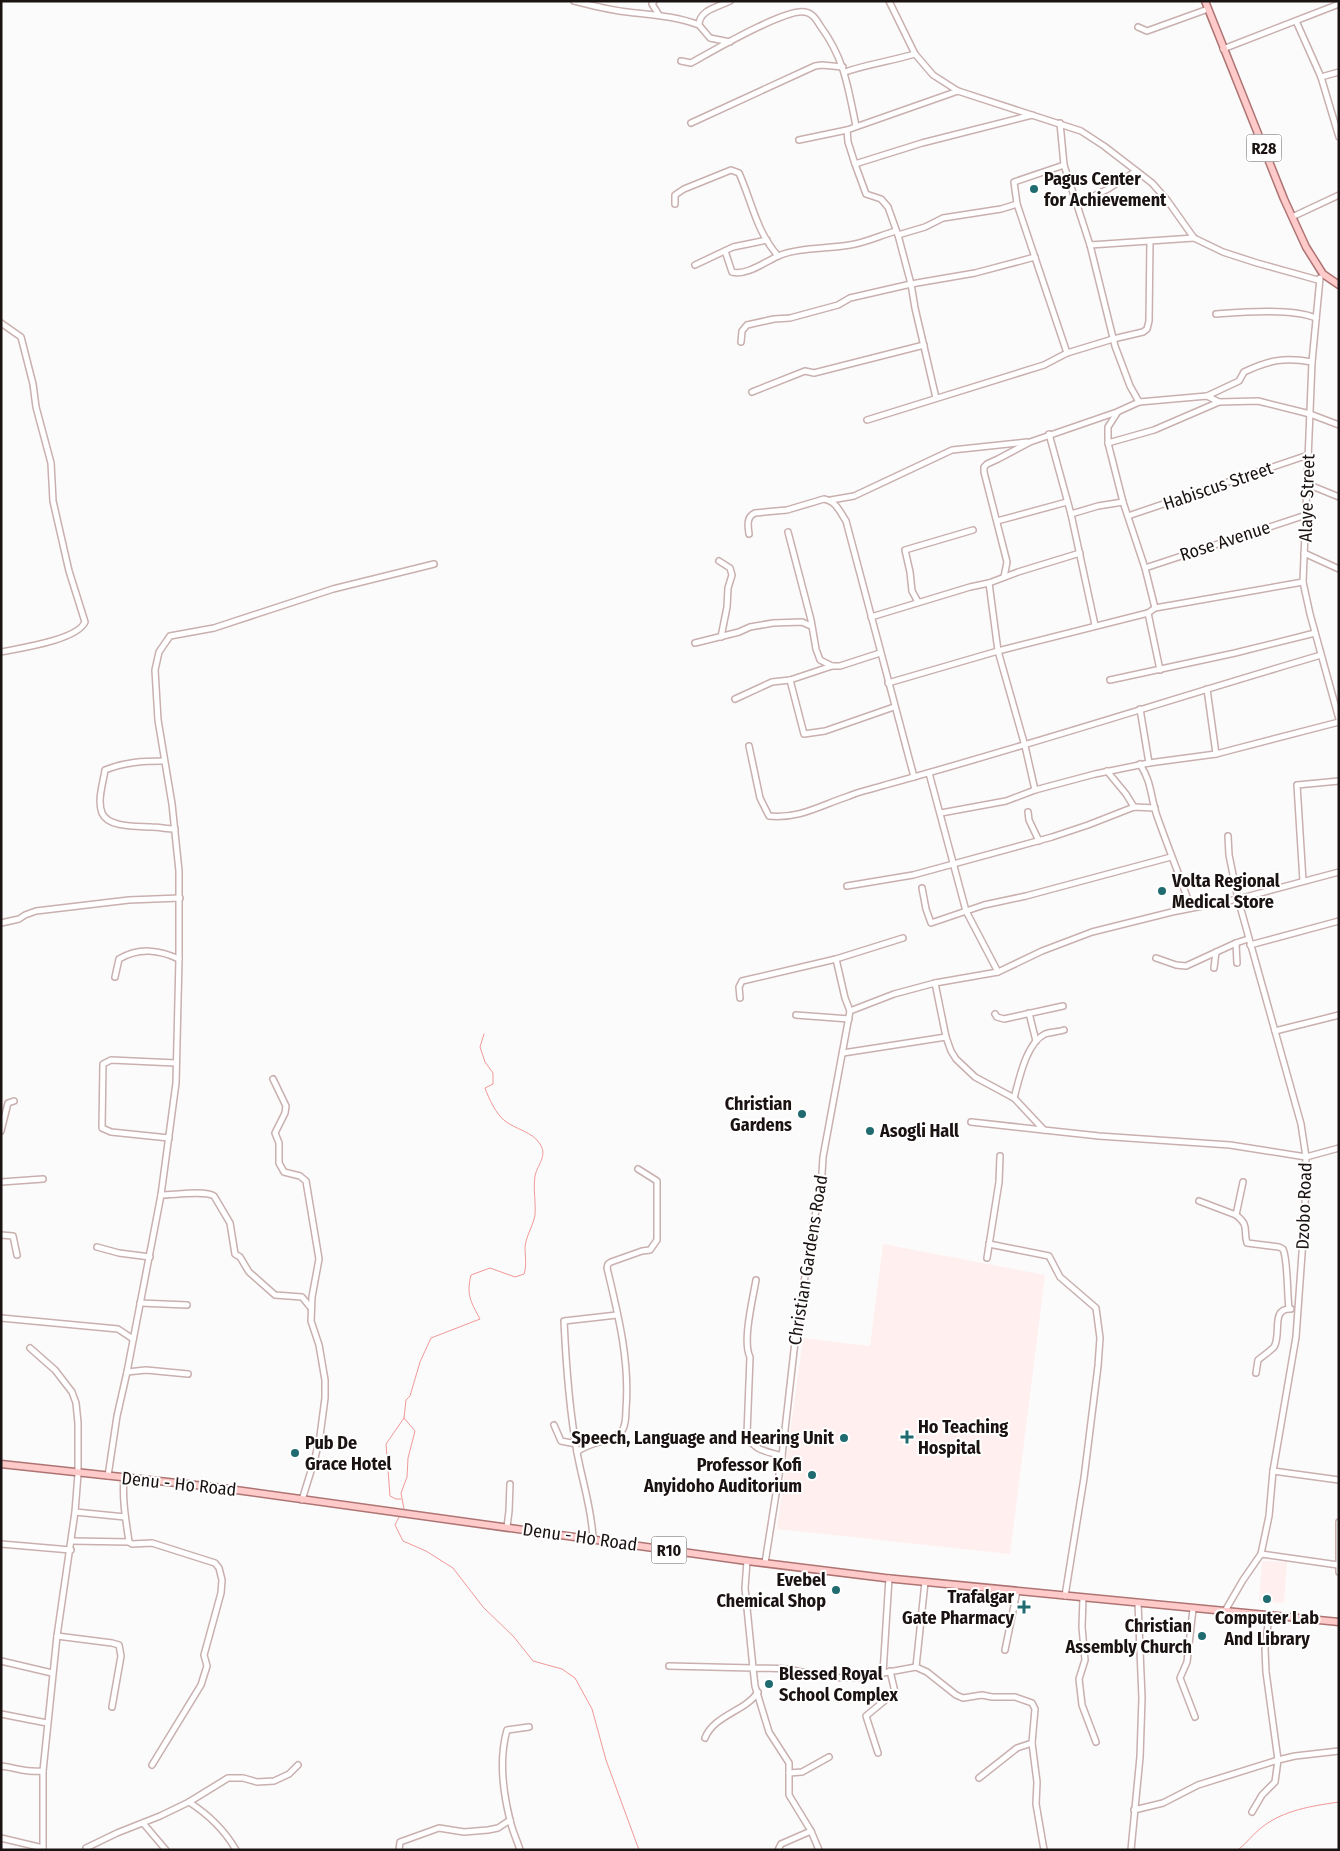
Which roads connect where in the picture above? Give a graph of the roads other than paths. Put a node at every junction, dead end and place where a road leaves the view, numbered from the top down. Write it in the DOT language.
graph roads {
  1 [pos="574,1"];
  2 [pos="654,1"];
  3 [pos="730,1"];
  4 [pos="889,1"];
  5 [pos="1205,1"];
  6 [pos="1339,4"];
  7 [pos="1208,9"];
  8 [pos="659,15"];
  9 [pos="1296,21"];
  10 [pos="699,25"];
  11 [pos="1138,27"];
  12 [pos="730,42"];
  13 [pos="1223,49"];
  14 [pos="915,54"];
  15 [pos="682,61"];
  16 [pos="844,70"];
  17 [pos="1339,72"];
  18 [pos="1321,77"];
  19 [pos="958,91"];
  20 [pos="1034,115"];
  21 [pos="691,123"];
  22 [pos="1060,123"];
  23 [pos="856,126"];
  24 [pos="847,130"];
  25 [pos="1339,137"];
  26 [pos="799,140"];
  27 [pos="855,164"];
  28 [pos="1064,165"];
  29 [pos="1136,171"];
  30 [pos="1339,195"];
  31 [pos="675,204"];
  32 [pos="1017,204"];
  33 [pos="1077,204"];
  34 [pos="1292,217"];
  35 [pos="897,233"];
  36 [pos="1194,238"];
  37 [pos="767,240"];
  38 [pos="1150,241"];
  39 [pos="1090,245"];
  40 [pos="726,251"];
  41 [pos="778,256"];
  42 [pos="1035,257"];
  43 [pos="694,265"];
  44 [pos="1323,274"];
  45 [pos="1318,280"];
  46 [pos="911,284"];
  47 [pos="1339,285"];
  48 [pos="1216,314"];
  49 [pos="1316,318"];
  50 [pos="1,323"];
  51 [pos="1113,339"];
  52 [pos="741,342"];
  53 [pos="924,345"];
  54 [pos="1067,353"];
  55 [pos="1312,362"];
  56 [pos="752,392"];
  57 [pos="1207,396"];
  58 [pos="936,398"];
  59 [pos="1139,402"];
  60 [pos="1219,402"];
  61 [pos="1118,412"];
  62 [pos="1310,414"];
  63 [pos="867,420"];
  64 [pos="1339,425"];
  65 [pos="1049,434"];
  66 [pos="1030,442"];
  67 [pos="1108,443"];
  68 [pos="1308,455"];
  69 [pos="1307,484"];
  70 [pos="1339,497"];
  71 [pos="831,500"];
  72 [pos="1067,502"];
  73 [pos="1123,502"];
  74 [pos="1071,514"];
  75 [pos="1306,515"];
  76 [pos="1128,516"];
  77 [pos="998,521"];
  78 [pos="973,530"];
  79 [pos="788,532"];
  80 [pos="749,534"];
  81 [pos="1080,553"];
  82 [pos="1304,553"];
  83 [pos="719,562"];
  84 [pos="434,564"];
  85 [pos="1145,568"];
  86 [pos="1339,569"];
  87 [pos="1004,577"];
  88 [pos="1303,582"];
  89 [pos="989,583"];
  90 [pos="918,602"];
  91 [pos="1155,608"];
  92 [pos="1148,613"];
  93 [pos="870,617"];
  94 [pos="1095,625"];
  95 [pos="811,626"];
  96 [pos="1315,633"];
  97 [pos="721,637"];
  98 [pos="695,643"];
  99 [pos="1,652"];
  100 [pos="998,652"];
  101 [pos="880,653"];
  102 [pos="1321,656"];
  103 [pos="832,666"];
  104 [pos="1160,670"];
  105 [pos="790,680"];
  106 [pos="1110,680"];
  107 [pos="888,682"];
  108 [pos="1207,689"];
  109 [pos="735,699"];
  110 [pos="894,707"];
  111 [pos="1140,709"];
  112 [pos="1339,720"];
  113 [pos="749,746"];
  114 [pos="1025,746"];
  115 [pos="1216,754"];
  116 [pos="164,761"];
  117 [pos="1149,763"];
  118 [pos="1140,764"];
  119 [pos="1107,771"];
  120 [pos="929,773"];
  121 [pos="914,777"];
  122 [pos="1339,780"];
  123 [pos="1035,790"];
  124 [pos="1134,806"];
  125 [pos="1155,808"];
  126 [pos="1028,812"];
  127 [pos="941,813"];
  128 [pos="175,829"];
  129 [pos="1228,836"];
  130 [pos="1039,840"];
  131 [pos="1171,857"];
  132 [pos="955,863"];
  133 [pos="1339,872"];
  134 [pos="1303,881"];
  135 [pos="847,886"];
  136 [pos="922,888"];
  137 [pos="180,898"];
  138 [pos="1238,899"];
  139 [pos="1191,908"];
  140 [pos="966,911"];
  141 [pos="1339,921"];
  142 [pos="1,923"];
  143 [pos="903,938"];
  144 [pos="1249,942"];
  145 [pos="1236,943"];
  146 [pos="1216,952"];
  147 [pos="1156,958"];
  148 [pos="180,959"];
  149 [pos="836,959"];
  150 [pos="1237,963"];
  151 [pos="1214,968"];
  152 [pos="998,972"];
  153 [pos="115,977"];
  154 [pos="935,983"];
  155 [pos="740,998"];
  156 [pos="1063,1006"];
  157 [pos="850,1011"];
  158 [pos="995,1014"];
  159 [pos="1029,1014"];
  160 [pos="796,1015"];
  161 [pos="1339,1015"];
  162 [pos="849,1019"];
  163 [pos="1064,1030"];
  164 [pos="1275,1031"];
  165 [pos="946,1037"];
  166 [pos="1036,1041"];
  167 [pos="843,1054"];
  168 [pos="176,1063"];
  169 [pos="273,1079"];
  170 [pos="1014,1098"];
  171 [pos="14,1101"];
  172 [pos="971,1122"];
  173 [pos="1,1130"];
  174 [pos="1044,1130"];
  175 [pos="169,1138"];
  176 [pos="1339,1148"];
  177 [pos="1000,1156"];
  178 [pos="1306,1157"];
  179 [pos="638,1169"];
  180 [pos="42,1180"];
  181 [pos="1,1182"];
  182 [pos="1243,1182"];
  183 [pos="161,1195"];
  184 [pos="1199,1201"];
  185 [pos="1236,1215"];
  186 [pos="1,1235"];
  187 [pos="990,1244"];
  188 [pos="97,1247"];
  189 [pos="17,1255"];
  190 [pos="150,1257"];
  191 [pos="987,1258"];
  192 [pos="756,1280"];
  193 [pos="140,1303"];
  194 [pos="187,1305"];
  195 [pos="312,1308"];
  196 [pos="1288,1308"];
  197 [pos="1298,1310"];
  198 [pos="617,1315"];
  199 [pos="1,1318"];
  200 [pos="133,1339"];
  201 [pos="30,1348"];
  202 [pos="127,1372"];
  203 [pos="1256,1373"];
  204 [pos="188,1374"];
  205 [pos="554,1425"];
  206 [pos="576,1444"];
  207 [pos="577,1452"];
  208 [pos="782,1456"];
  209 [pos="1,1464"];
  210 [pos="1273,1471"];
  211 [pos="78,1474"];
  212 [pos="108,1476"];
  213 [pos="124,1478"];
  214 [pos="1339,1480"];
  215 [pos="510,1484"];
  216 [pos="302,1500"];
  217 [pos="75,1512"];
  218 [pos="125,1517"];
  219 [pos="1339,1522"];
  220 [pos="507,1528"];
  221 [pos="593,1539"];
  222 [pos="72,1541"];
  223 [pos="129,1542"];
  224 [pos="1,1544"];
  225 [pos="71,1550"];
  226 [pos="1261,1554"];
  227 [pos="747,1561"];
  228 [pos="765,1563"];
  229 [pos="1338,1565"];
  230 [pos="1339,1572"];
  231 [pos="889,1578"];
  232 [pos="926,1582"];
  233 [pos="1017,1591"];
  234 [pos="1065,1596"];
  235 [pos="1083,1598"];
  236 [pos="1138,1603"];
  237 [pos="1193,1608"];
  238 [pos="1225,1611"];
  239 [pos="1269,1616"];
  240 [pos="1339,1622"];
  241 [pos="57,1636"];
  242 [pos="1005,1650"];
  243 [pos="1,1661"];
  244 [pos="669,1666"];
  245 [pos="916,1667"];
  246 [pos="753,1668"];
  247 [pos="890,1671"];
  248 [pos="52,1673"];
  249 [pos="883,1673"];
  250 [pos="758,1692"];
  251 [pos="112,1707"];
  252 [pos="1,1714"];
  253 [pos="1195,1718"];
  254 [pos="47,1723"];
  255 [pos="529,1727"];
  256 [pos="705,1738"];
  257 [pos="1096,1742"];
  258 [pos="1032,1743"];
  259 [pos="1339,1751"];
  260 [pos="878,1753"];
  261 [pos="829,1758"];
  262 [pos="1278,1760"];
  263 [pos="152,1765"];
  264 [pos="298,1765"];
  265 [pos="1,1766"];
  266 [pos="43,1771"];
  267 [pos="790,1773"];
  268 [pos="979,1778"];
  269 [pos="189,1802"];
  270 [pos="1134,1810"];
  271 [pos="1252,1812"];
  272 [pos="510,1820"];
  273 [pos="143,1823"];
  274 [pos="811,1830"];
  275 [pos="1,1838"];
  276 [pos="43,1849"];
  277 [pos="86,1849"];
  278 [pos="166,1850"];
  279 [pos="236,1850"];
  280 [pos="399,1850"];
  281 [pos="520,1850"];
  282 [pos="778,1850"];
  283 [pos="819,1850"];
  284 [pos="1044,1850"];
  285 [pos="1131,1850"];
  1 -- 8 [label="street"];
  2 -- 8 [label="street"];
  3 -- 10 [label="street"];
  4 -- 14 [label="street"];
  5 -- 7 [label="main road, R28"];
  6 -- 9 [label="street"];
  7 -- 11 [label="street"];
  7 -- 13 [label="main road, R28"];
  8 -- 10 [label="street"];
  9 -- 13 [label="street"];
  9 -- 18 [label="street"];
  10 -- 12 [label="street"];
  12 -- 15 [label="street"];
  12 -- 16 [label="street"];
  13 -- 34 [label="main road, R28"];
  14 -- 16 [label="street"];
  14 -- 19 [label="street"];
  16 -- 21 [label="street"];
  16 -- 23 [label="street"];
  17 -- 18 [label="street"];
  18 -- 25 [label="street"];
  19 -- 20 [label="street"];
  19 -- 23 [label="street"];
  20 -- 22 [label="street"];
  20 -- 27 [label="street"];
  22 -- 28 [label="street"];
  22 -- 29 [label="street"];
  23 -- 24 [label="street"];
  24 -- 26 [label="street"];
  24 -- 27 [label="street"];
  27 -- 35 [label="street"];
  28 -- 32 [label="street"];
  28 -- 33 [label="street"];
  29 -- 33 [label="street"];
  29 -- 36 [label="street"];
  30 -- 34 [label="street"];
  31 -- 37 [label="street"];
  32 -- 35 [label="street"];
  32 -- 42 [label="street"];
  33 -- 39 [label="street"];
  34 -- 44 [label="main road, R28"];
  35 -- 41 [label="street"];
  35 -- 46 [label="street"];
  36 -- 38 [label="street"];
  36 -- 45 [label="street"];
  37 -- 40 [label="street"];
  37 -- 41 [label="street"];
  38 -- 39 [label="street"];
  38 -- 51 [label="street"];
  39 -- 51 [label="street"];
  40 -- 41 [label="street"];
  40 -- 43 [label="street"];
  42 -- 46 [label="street"];
  42 -- 54 [label="street"];
  44 -- 45 [label="street"];
  44 -- 47 [label="main road, R28"];
  45 -- 49 [label="street, Alaye Street"];
  46 -- 52 [label="street"];
  46 -- 53 [label="street"];
  48 -- 49 [label="street"];
  49 -- 55 [label="street, Alaye Street"];
  50 -- 99 [label="street"];
  51 -- 54 [label="street"];
  51 -- 59 [label="street"];
  53 -- 56 [label="street"];
  53 -- 58 [label="street"];
  54 -- 58 [label="street"];
  55 -- 57 [label="street"];
  55 -- 62 [label="street, Alaye Street"];
  57 -- 59 [label="street"];
  57 -- 60 [label="street"];
  58 -- 63 [label="street"];
  59 -- 61 [label="street"];
  60 -- 62 [label="street"];
  60 -- 67 [label="street"];
  61 -- 65 [label="street"];
  61 -- 67 [label="street"];
  62 -- 64 [label="street"];
  62 -- 68 [label="street, Alaye Street"];
  65 -- 66 [label="street"];
  65 -- 72 [label="street"];
  66 -- 71 [label="street"];
  66 -- 77 [label="street"];
  67 -- 73 [label="street"];
  68 -- 69 [label="street, Alaye Street"];
  68 -- 76 [label="street, Habiscus Street"];
  69 -- 70 [label="street"];
  69 -- 75 [label="street, Alaye Street"];
  71 -- 80 [label="street"];
  71 -- 93 [label="street"];
  72 -- 74 [label="street"];
  72 -- 77 [label="street"];
  73 -- 74 [label="street"];
  73 -- 76 [label="street"];
  74 -- 81 [label="street"];
  75 -- 82 [label="street, Alaye Street"];
  75 -- 85 [label="street, Rose Avenue"];
  76 -- 85 [label="street"];
  77 -- 87 [label="street"];
  78 -- 90 [label="street"];
  79 -- 95 [label="street"];
  81 -- 87 [label="street"];
  81 -- 94 [label="street"];
  82 -- 86 [label="street"];
  82 -- 88 [label="street, Alaye Street"];
  83 -- 97 [label="street"];
  84 -- 116 [label="street"];
  85 -- 91 [label="street"];
  87 -- 89 [label="street"];
  88 -- 91 [label="street"];
  88 -- 96 [label="street, Alaye Street"];
  89 -- 90 [label="street"];
  89 -- 100 [label="street"];
  90 -- 93 [label="street"];
  91 -- 92 [label="street"];
  92 -- 94 [label="street"];
  92 -- 104 [label="street"];
  93 -- 101 [label="street"];
  94 -- 100 [label="street"];
  95 -- 97 [label="street"];
  95 -- 103 [label="street"];
  96 -- 102 [label="street, Alaye Street"];
  96 -- 104 [label="street"];
  97 -- 98 [label="street"];
  100 -- 107 [label="street"];
  100 -- 114 [label="street"];
  101 -- 103 [label="street"];
  101 -- 107 [label="street"];
  102 -- 108 [label="street"];
  102 -- 112 [label="street, Alaye Street"];
  103 -- 105 [label="street"];
  104 -- 106 [label="street"];
  105 -- 109 [label="street"];
  105 -- 110 [label="street"];
  107 -- 110 [label="street"];
  108 -- 111 [label="street"];
  108 -- 115 [label="street"];
  110 -- 121 [label="street"];
  111 -- 114 [label="street"];
  111 -- 117 [label="street"];
  112 -- 115 [label="street"];
  113 -- 121 [label="street"];
  114 -- 120 [label="street"];
  114 -- 123 [label="street"];
  115 -- 117 [label="street"];
  116 -- 128 [label="street"];
  116 -- 128 [label="street"];
  117 -- 118 [label="street"];
  118 -- 119 [label="street"];
  118 -- 125 [label="street"];
  119 -- 123 [label="street"];
  119 -- 124 [label="street"];
  120 -- 121 [label="street"];
  120 -- 127 [label="street"];
  122 -- 134 [label="street"];
  123 -- 127 [label="street"];
  124 -- 125 [label="street"];
  124 -- 130 [label="street"];
  125 -- 131 [label="street"];
  126 -- 130 [label="street"];
  127 -- 132 [label="street"];
  128 -- 137 [label="street"];
  129 -- 138 [label="street, Dzobo Road"];
  130 -- 132 [label="street"];
  131 -- 139 [label="street"];
  131 -- 140 [label="street"];
  132 -- 135 [label="street"];
  132 -- 140 [label="street"];
  133 -- 134 [label="street"];
  134 -- 138 [label="street"];
  136 -- 140 [label="street"];
  137 -- 142 [label="street"];
  137 -- 148 [label="street"];
  138 -- 139 [label="street"];
  138 -- 144 [label="street, Dzobo Road"];
  139 -- 152 [label="street"];
  140 -- 152 [label="street"];
  141 -- 144 [label="street"];
  143 -- 149 [label="street"];
  144 -- 145 [label="street"];
  144 -- 164 [label="street, Dzobo Road"];
  145 -- 146 [label="street"];
  145 -- 150 [label="street"];
  146 -- 147 [label="street"];
  146 -- 151 [label="street"];
  148 -- 153 [label="street"];
  148 -- 168 [label="street"];
  149 -- 155 [label="street"];
  149 -- 157 [label="street, Christian Gardens Road"];
  152 -- 154 [label="street"];
  154 -- 157 [label="street"];
  154 -- 165 [label="street"];
  156 -- 159 [label="street"];
  157 -- 162 [label="street, Christian Gardens Road"];
  158 -- 159 [label="street"];
  159 -- 166 [label="street"];
  160 -- 162 [label="street"];
  161 -- 164 [label="street"];
  162 -- 167 [label="street, Christian Gardens Road"];
  163 -- 166 [label="street"];
  164 -- 178 [label="street, Dzobo Road"];
  165 -- 167 [label="street"];
  165 -- 170 [label="street"];
  166 -- 170 [label="street"];
  167 -- 208 [label="street, Christian Gardens Road"];
  168 -- 175 [label="street"];
  168 -- 175 [label="street"];
  169 -- 195 [label="street"];
  170 -- 174 [label="street"];
  171 -- 173 [label="street"];
  172 -- 174 [label="street"];
  174 -- 178 [label="street"];
  175 -- 183 [label="street"];
  176 -- 178 [label="street"];
  177 -- 187 [label="street"];
  178 -- 197 [label="street, Dzobo Road"];
  179 -- 198 [label="street"];
  180 -- 181 [label="street"];
  182 -- 185 [label="street"];
  183 -- 190 [label="street"];
  183 -- 195 [label="street"];
  184 -- 185 [label="street"];
  185 -- 196 [label="street"];
  186 -- 189 [label="street"];
  187 -- 191 [label="street"];
  187 -- 234 [label="street"];
  188 -- 190 [label="street"];
  190 -- 193 [label="street"];
  192 -- 208 [label="street"];
  193 -- 194 [label="street"];
  193 -- 200 [label="street"];
  195 -- 216 [label="street"];
  196 -- 197 [label="street"];
  196 -- 203 [label="street"];
  197 -- 210 [label="street, Dzobo Road"];
  198 -- 206 [label="street"];
  198 -- 207 [label="street"];
  199 -- 200 [label="street"];
  200 -- 202 [label="street"];
  201 -- 211 [label="street"];
  202 -- 204 [label="street"];
  202 -- 212 [label="street"];
  205 -- 206 [label="street"];
  206 -- 207 [label="street"];
  207 -- 221 [label="street"];
  208 -- 228 [label="street, Christian Gardens Road"];
  209 -- 211 [label="main road, Denu - Ho Road / R10"];
  210 -- 214 [label="street"];
  210 -- 226 [label="street, Dzobo Road"];
  211 -- 212 [label="main road, Denu - Ho Road / R10"];
  211 -- 217 [label="street"];
  212 -- 213 [label="main road, Denu - Ho Road / R10"];
  213 -- 216 [label="main road, Denu - Ho Road / R10"];
  213 -- 218 [label="street"];
  215 -- 220 [label="street"];
  216 -- 220 [label="main road, Denu - Ho Road / R10"];
  217 -- 218 [label="street"];
  217 -- 222 [label="street"];
  218 -- 223 [label="street"];
  219 -- 229 [label="street"];
  220 -- 221 [label="main road, Denu - Ho Road / R10"];
  221 -- 227 [label="main road, Denu - Ho Road / R10"];
  222 -- 223 [label="street"];
  222 -- 225 [label="street"];
  223 -- 263 [label="street"];
  224 -- 225 [label="street"];
  225 -- 241 [label="street"];
  226 -- 229 [label="street"];
  226 -- 238 [label="street, Dzobo Road"];
  227 -- 228 [label="main road, Denu - Ho Road / R10"];
  227 -- 246 [label="street"];
  228 -- 231 [label="main road, Denu - Ho Road / R10"];
  229 -- 230 [label="street"];
  231 -- 232 [label="main road, Denu - Ho Road / R10"];
  231 -- 249 [label="street"];
  232 -- 233 [label="main road, Denu - Ho Road / R10"];
  232 -- 245 [label="street"];
  233 -- 234 [label="main road, Denu - Ho Road / R10"];
  233 -- 242 [label="street"];
  234 -- 235 [label="main road, Denu - Ho Road / R10"];
  235 -- 236 [label="main road, Denu - Ho Road / R10"];
  235 -- 257 [label="street"];
  236 -- 237 [label="main road, Denu - Ho Road / R10"];
  236 -- 270 [label="street"];
  237 -- 238 [label="main road, Denu - Ho Road / R10"];
  237 -- 253 [label="street"];
  238 -- 239 [label="main road, Denu - Ho Road / R10"];
  239 -- 240 [label="main road, Denu - Ho Road / R10"];
  239 -- 262 [label="street"];
  241 -- 248 [label="street"];
  241 -- 251 [label="street"];
  243 -- 248 [label="street"];
  244 -- 246 [label="street"];
  245 -- 247 [label="street"];
  245 -- 258 [label="street"];
  246 -- 249 [label="street"];
  246 -- 250 [label="street"];
  247 -- 249 [label="street"];
  247 -- 260 [label="street"];
  248 -- 254 [label="street"];
  250 -- 256 [label="street"];
  250 -- 267 [label="street"];
  252 -- 254 [label="street"];
  254 -- 266 [label="street"];
  255 -- 272 [label="street"];
  258 -- 268 [label="street"];
  258 -- 284 [label="street"];
  259 -- 262 [label="street"];
  261 -- 267 [label="street"];
  262 -- 270 [label="street"];
  262 -- 271 [label="street"];
  264 -- 269 [label="street"];
  265 -- 266 [label="street"];
  266 -- 276 [label="street"];
  267 -- 274 [label="street"];
  269 -- 273 [label="street"];
  269 -- 279 [label="street"];
  270 -- 285 [label="street"];
  272 -- 280 [label="street"];
  272 -- 281 [label="street"];
  273 -- 277 [label="street"];
  273 -- 278 [label="street"];
  274 -- 282 [label="street"];
  274 -- 283 [label="street"];
  275 -- 276 [label="street"];
}
